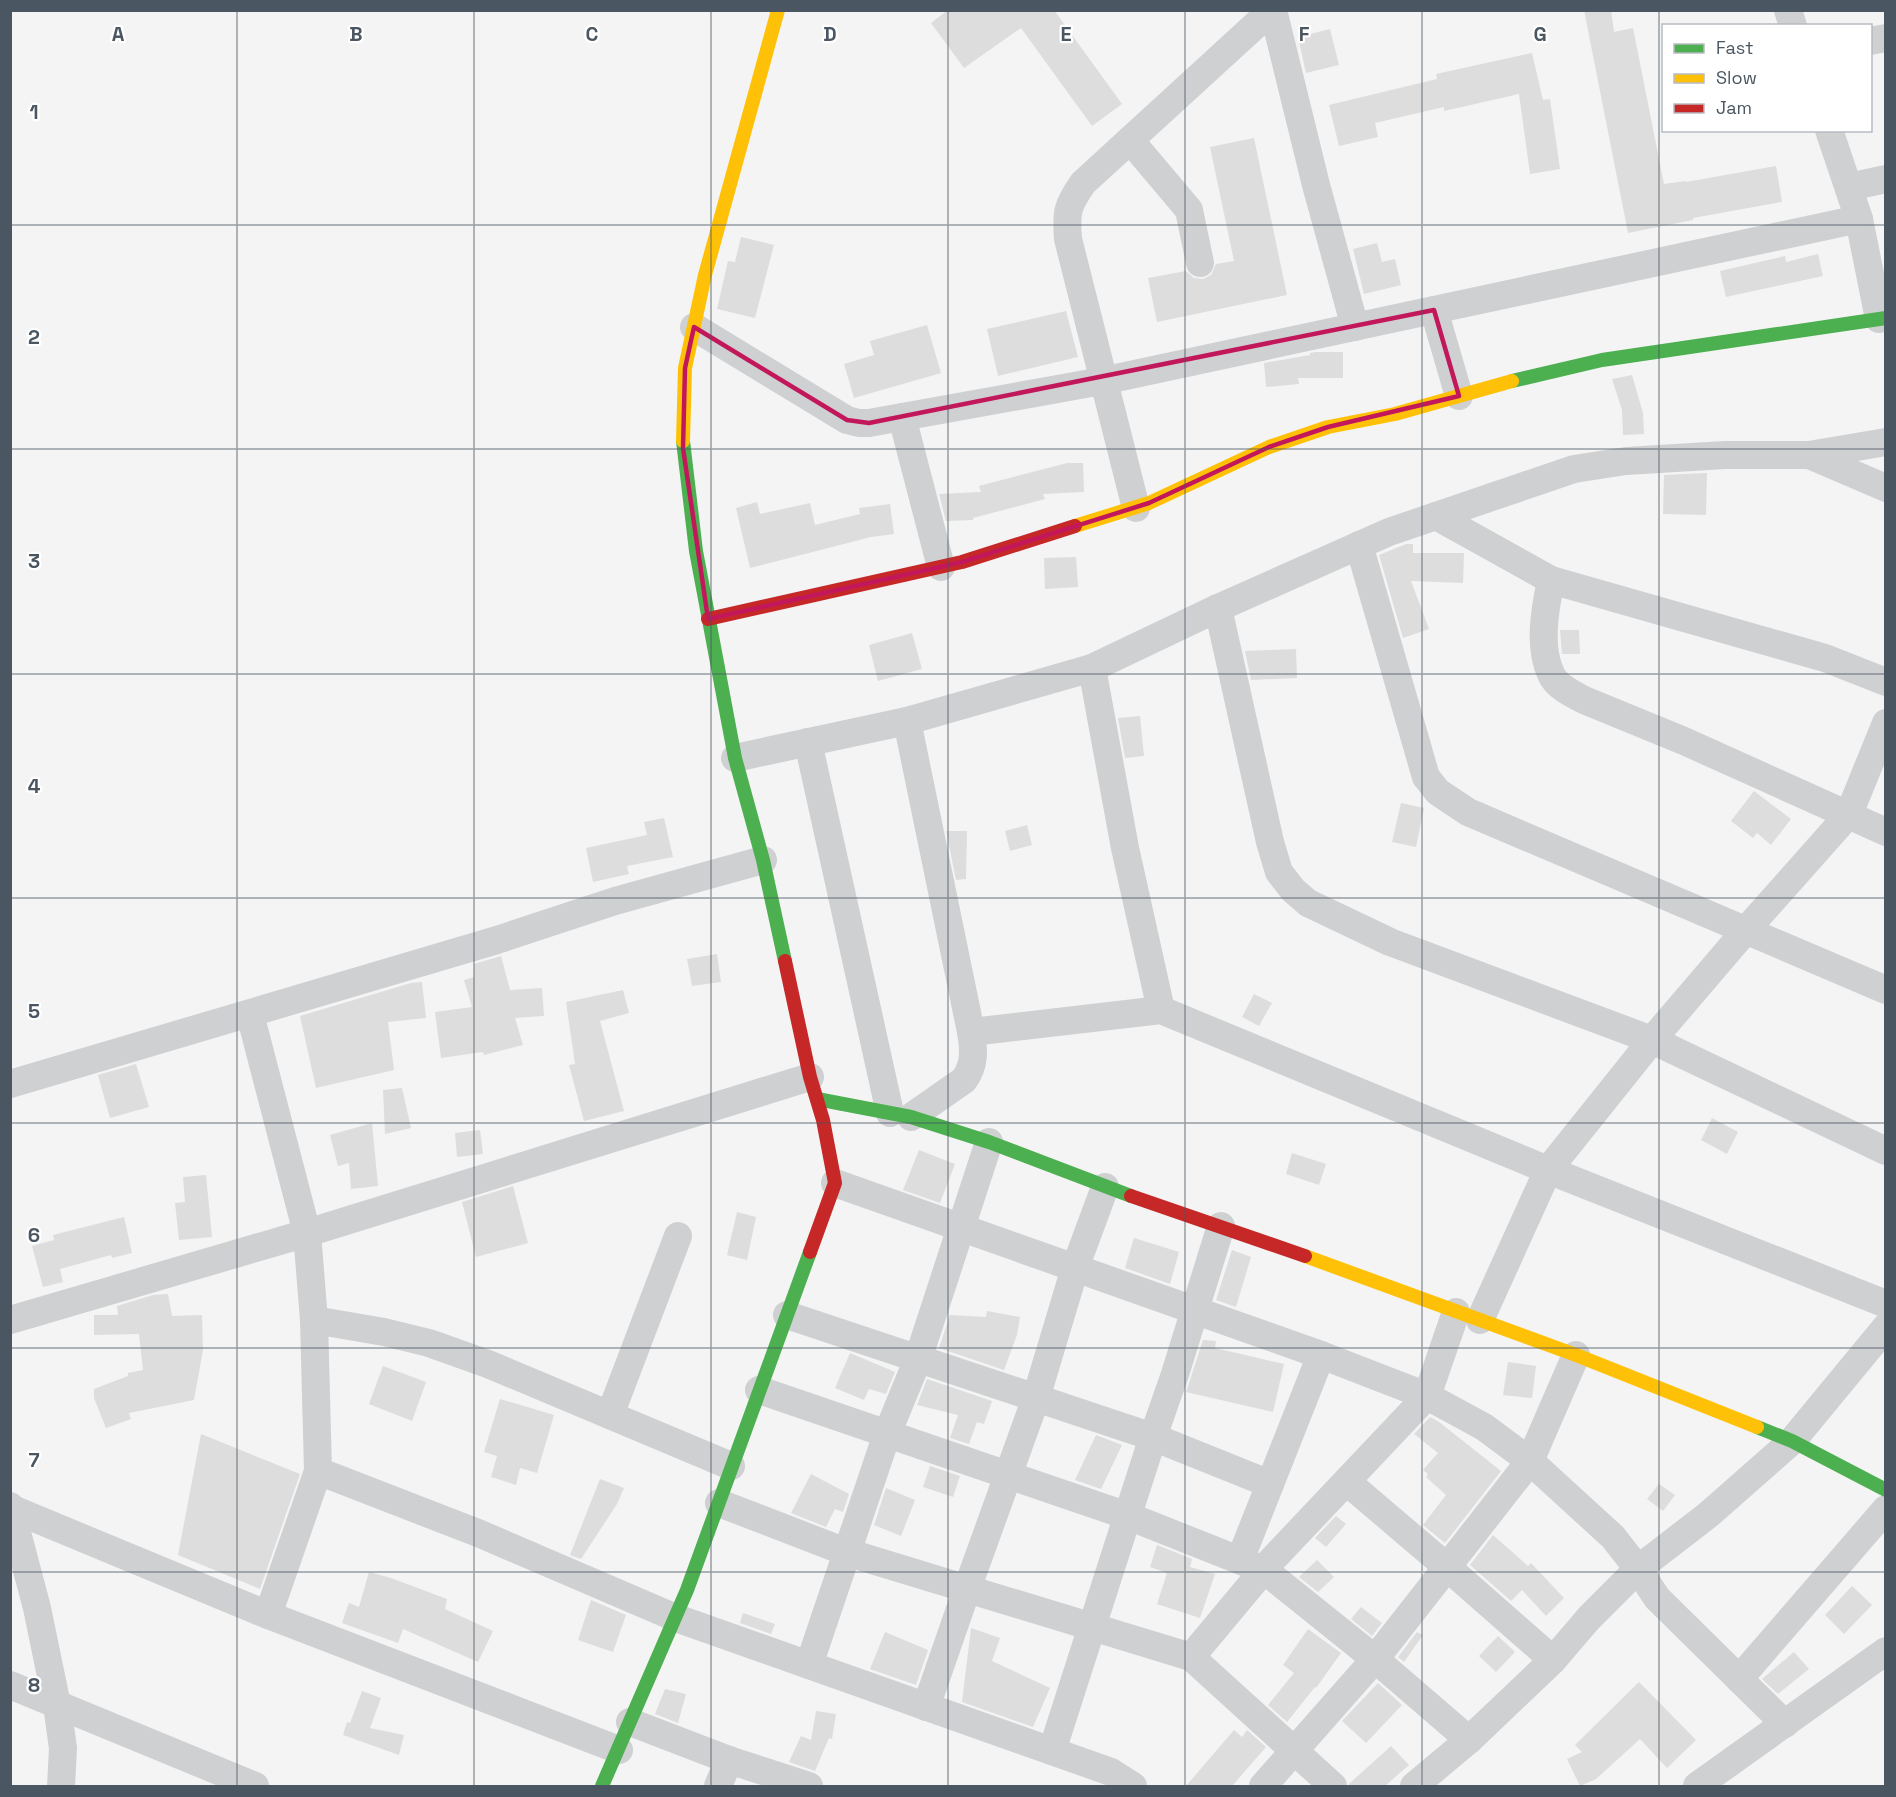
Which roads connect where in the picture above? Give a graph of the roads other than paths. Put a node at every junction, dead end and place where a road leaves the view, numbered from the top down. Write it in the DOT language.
graph roads {
  1 [pos="778,10"];
  2 [pos="1272,10"];
  3 [pos="1830,132"];
  4 [pos="1131,140"];
  5 [pos="1886,179"];
  6 [pos="1849,187"];
  7 [pos="1859,219"];
  8 [pos="1200,263"];
  9 [pos="1434,310"];
  10 [pos="1882,318"];
  11 [pos="694,327"];
  12 [pos="1355,327"];
  13 [pos="1102,381"];
  14 [pos="1459,396"];
  15 [pos="902,417"];
  16 [pos="1886,442"];
  17 [pos="1809,455"];
  18 [pos="1886,488"];
  19 [pos="1136,508"];
  20 [pos="1436,516"];
  21 [pos="1359,545"];
  22 [pos="941,567"];
  23 [pos="1551,580"];
  24 [pos="1218,608"];
  25 [pos="708,619"];
  26 [pos="1092,668"];
  27 [pos="1886,682"];
  28 [pos="907,720"];
  29 [pos="1884,729"];
  30 [pos="808,742"];
  31 [pos="735,758"];
  32 [pos="1849,814"];
  33 [pos="1886,832"];
  34 [pos="763,860"];
  35 [pos="1746,930"];
  36 [pos="1886,990"];
  37 [pos="1161,1010"];
  38 [pos="250,1014"];
  39 [pos="972,1032"];
  40 [pos="1652,1040"];
  41 [pos="10,1084"];
  42 [pos="814,1088"];
  43 [pos="900,1115"];
  44 [pos="989,1142"];
  45 [pos="1886,1151"];
  46 [pos="1548,1170"];
  47 [pos="835,1183"];
  48 [pos="1105,1187"];
  49 [pos="1221,1226"];
  50 [pos="961,1228"];
  51 [pos="306,1233"];
  52 [pos="678,1236"];
  53 [pos="1076,1268"];
  54 [pos="1886,1304"];
  55 [pos="1194,1310"];
  56 [pos="787,1315"];
  57 [pos="1468,1316"];
  58 [pos="10,1320"];
  59 [pos="314,1320"];
  60 [pos="1886,1327"];
  61 [pos="1321,1354"];
  62 [pos="1576,1355"];
  63 [pos="918,1359"];
  64 [pos="759,1390"];
  65 [pos="1427,1396"];
  66 [pos="1036,1398"];
  67 [pos="610,1415"];
  68 [pos="887,1434"];
  69 [pos="1153,1437"];
  70 [pos="1792,1441"];
  71 [pos="1530,1461"];
  72 [pos="731,1466"];
  73 [pos="318,1471"];
  74 [pos="1008,1476"];
  75 [pos="1347,1482"];
  76 [pos="1270,1484"];
  77 [pos="1886,1490"];
  78 [pos="719,1503"];
  79 [pos="11,1507"];
  80 [pos="1886,1509"];
  81 [pos="1128,1515"];
  82 [pos="846,1552"];
  83 [pos="1252,1565"];
  84 [pos="1447,1567"];
  85 [pos="1638,1569"];
  86 [pos="967,1589"];
  87 [pos="268,1615"];
  88 [pos="676,1618"];
  89 [pos="1092,1627"];
  90 [pos="1886,1651"];
  91 [pos="1191,1657"];
  92 [pos="1375,1659"];
  93 [pos="1553,1660"];
  94 [pos="809,1665"];
  95 [pos="1739,1679"];
  96 [pos="10,1685"];
  97 [pos="57,1705"];
  98 [pos="926,1707"];
  99 [pos="630,1722"];
  100 [pos="1785,1724"];
  101 [pos="1469,1740"];
  102 [pos="619,1750"];
  103 [pos="1052,1751"];
  104 [pos="1295,1751"];
  105 [pos="729,1760"];
  106 [pos="801,1785"];
  107 [pos="61,1786"];
  108 [pos="255,1786"];
  109 [pos="602,1786"];
  110 [pos="718,1786"];
  111 [pos="1133,1786"];
  112 [pos="1263,1786"];
  113 [pos="1333,1786"];
  114 [pos="1414,1786"];
  115 [pos="1697,1786"];
  1 -- 11 [label="street"];
  2 -- 4 [label="street"];
  2 -- 12 [label="street"];
  3 -- 6 [label="street"];
  4 -- 8 [label="street"];
  4 -- 13 [label="street"];
  5 -- 6 [label="street"];
  6 -- 7 [label="street"];
  7 -- 9 [label="street"];
  7 -- 10 [label="street"];
  9 -- 12 [label="street"];
  9 -- 14 [label="street"];
  10 -- 14 [label="street"];
  11 -- 15 [label="street"];
  11 -- 25 [label="street"];
  12 -- 13 [label="street"];
  13 -- 15 [label="street"];
  13 -- 19 [label="street"];
  14 -- 19 [label="street"];
  15 -- 22 [label="street"];
  16 -- 17 [label="street"];
  17 -- 18 [label="street"];
  17 -- 20 [label="street"];
  19 -- 22 [label="street"];
  20 -- 21 [label="street"];
  20 -- 23 [label="street"];
  21 -- 24 [label="street"];
  21 -- 35 [label="street"];
  22 -- 25 [label="street"];
  23 -- 27 [label="street"];
  23 -- 32 [label="street"];
  24 -- 26 [label="street"];
  24 -- 40 [label="street"];
  25 -- 31 [label="street"];
  26 -- 28 [label="street"];
  26 -- 37 [label="street"];
  28 -- 30 [label="street"];
  28 -- 39 [label="street"];
  29 -- 32 [label="street"];
  30 -- 31 [label="street"];
  30 -- 43 [label="street"];
  31 -- 34 [label="street"];
  32 -- 33 [label="street"];
  32 -- 35 [label="street"];
  34 -- 38 [label="street"];
  34 -- 42 [label="street"];
  35 -- 36 [label="street"];
  35 -- 40 [label="street"];
  37 -- 39 [label="street"];
  37 -- 46 [label="street"];
  38 -- 41 [label="street"];
  38 -- 51 [label="street"];
  39 -- 43 [label="street"];
  40 -- 45 [label="street"];
  40 -- 46 [label="street"];
  42 -- 43 [label="street"];
  42 -- 47 [label="street"];
  42 -- 51 [label="street"];
  43 -- 44 [label="street"];
  44 -- 48 [label="street"];
  44 -- 50 [label="street"];
  46 -- 54 [label="street"];
  46 -- 57 [label="street"];
  47 -- 50 [label="street"];
  47 -- 56 [label="street"];
  48 -- 49 [label="street"];
  48 -- 53 [label="street"];
  49 -- 55 [label="street"];
  49 -- 57 [label="street"];
  50 -- 53 [label="street"];
  50 -- 63 [label="street"];
  51 -- 58 [label="street"];
  51 -- 59 [label="street"];
  52 -- 67 [label="street"];
  53 -- 55 [label="street"];
  53 -- 66 [label="street"];
  55 -- 61 [label="street"];
  55 -- 69 [label="street"];
  56 -- 63 [label="street"];
  56 -- 64 [label="street"];
  57 -- 62 [label="street"];
  57 -- 65 [label="street"];
  59 -- 67 [label="street"];
  59 -- 73 [label="street"];
  60 -- 70 [label="street"];
  61 -- 65 [label="street"];
  61 -- 76 [label="street"];
  62 -- 70 [label="street"];
  62 -- 71 [label="street"];
  63 -- 66 [label="street"];
  63 -- 68 [label="street"];
  64 -- 68 [label="street"];
  64 -- 72 [label="street"];
  65 -- 71 [label="street"];
  65 -- 75 [label="street"];
  66 -- 69 [label="street"];
  66 -- 74 [label="street"];
  67 -- 72 [label="street"];
  68 -- 74 [label="street"];
  68 -- 82 [label="street"];
  69 -- 76 [label="street"];
  69 -- 81 [label="street"];
  70 -- 77 [label="street"];
  70 -- 85 [label="street"];
  71 -- 84 [label="street"];
  71 -- 85 [label="street"];
  72 -- 78 [label="street"];
  73 -- 87 [label="street"];
  73 -- 88 [label="street"];
  74 -- 81 [label="street"];
  74 -- 86 [label="street"];
  75 -- 83 [label="street"];
  75 -- 84 [label="street"];
  76 -- 83 [label="street"];
  78 -- 82 [label="street"];
  78 -- 88 [label="street"];
  79 -- 87 [label="street"];
  79 -- 97 [label="street"];
  80 -- 95 [label="street"];
  81 -- 83 [label="street"];
  81 -- 89 [label="street"];
  82 -- 86 [label="street"];
  82 -- 94 [label="street"];
  83 -- 91 [label="street"];
  83 -- 92 [label="street"];
  84 -- 92 [label="street"];
  84 -- 93 [label="street"];
  85 -- 93 [label="street"];
  85 -- 95 [label="street"];
  86 -- 89 [label="street"];
  86 -- 98 [label="street"];
  87 -- 102 [label="street"];
  88 -- 94 [label="street"];
  88 -- 99 [label="street"];
  89 -- 91 [label="street"];
  89 -- 103 [label="street"];
  90 -- 100 [label="street"];
  91 -- 104 [label="street"];
  92 -- 101 [label="street"];
  92 -- 104 [label="street"];
  93 -- 101 [label="street"];
  94 -- 98 [label="street"];
  95 -- 100 [label="street"];
  96 -- 97 [label="street"];
  97 -- 107 [label="street"];
  97 -- 108 [label="street"];
  98 -- 103 [label="street"];
  99 -- 102 [label="street"];
  99 -- 105 [label="street"];
  100 -- 115 [label="street"];
  101 -- 114 [label="street"];
  102 -- 109 [label="street"];
  103 -- 111 [label="street"];
  104 -- 112 [label="street"];
  104 -- 113 [label="street"];
  105 -- 106 [label="street"];
  105 -- 110 [label="street"];
}
